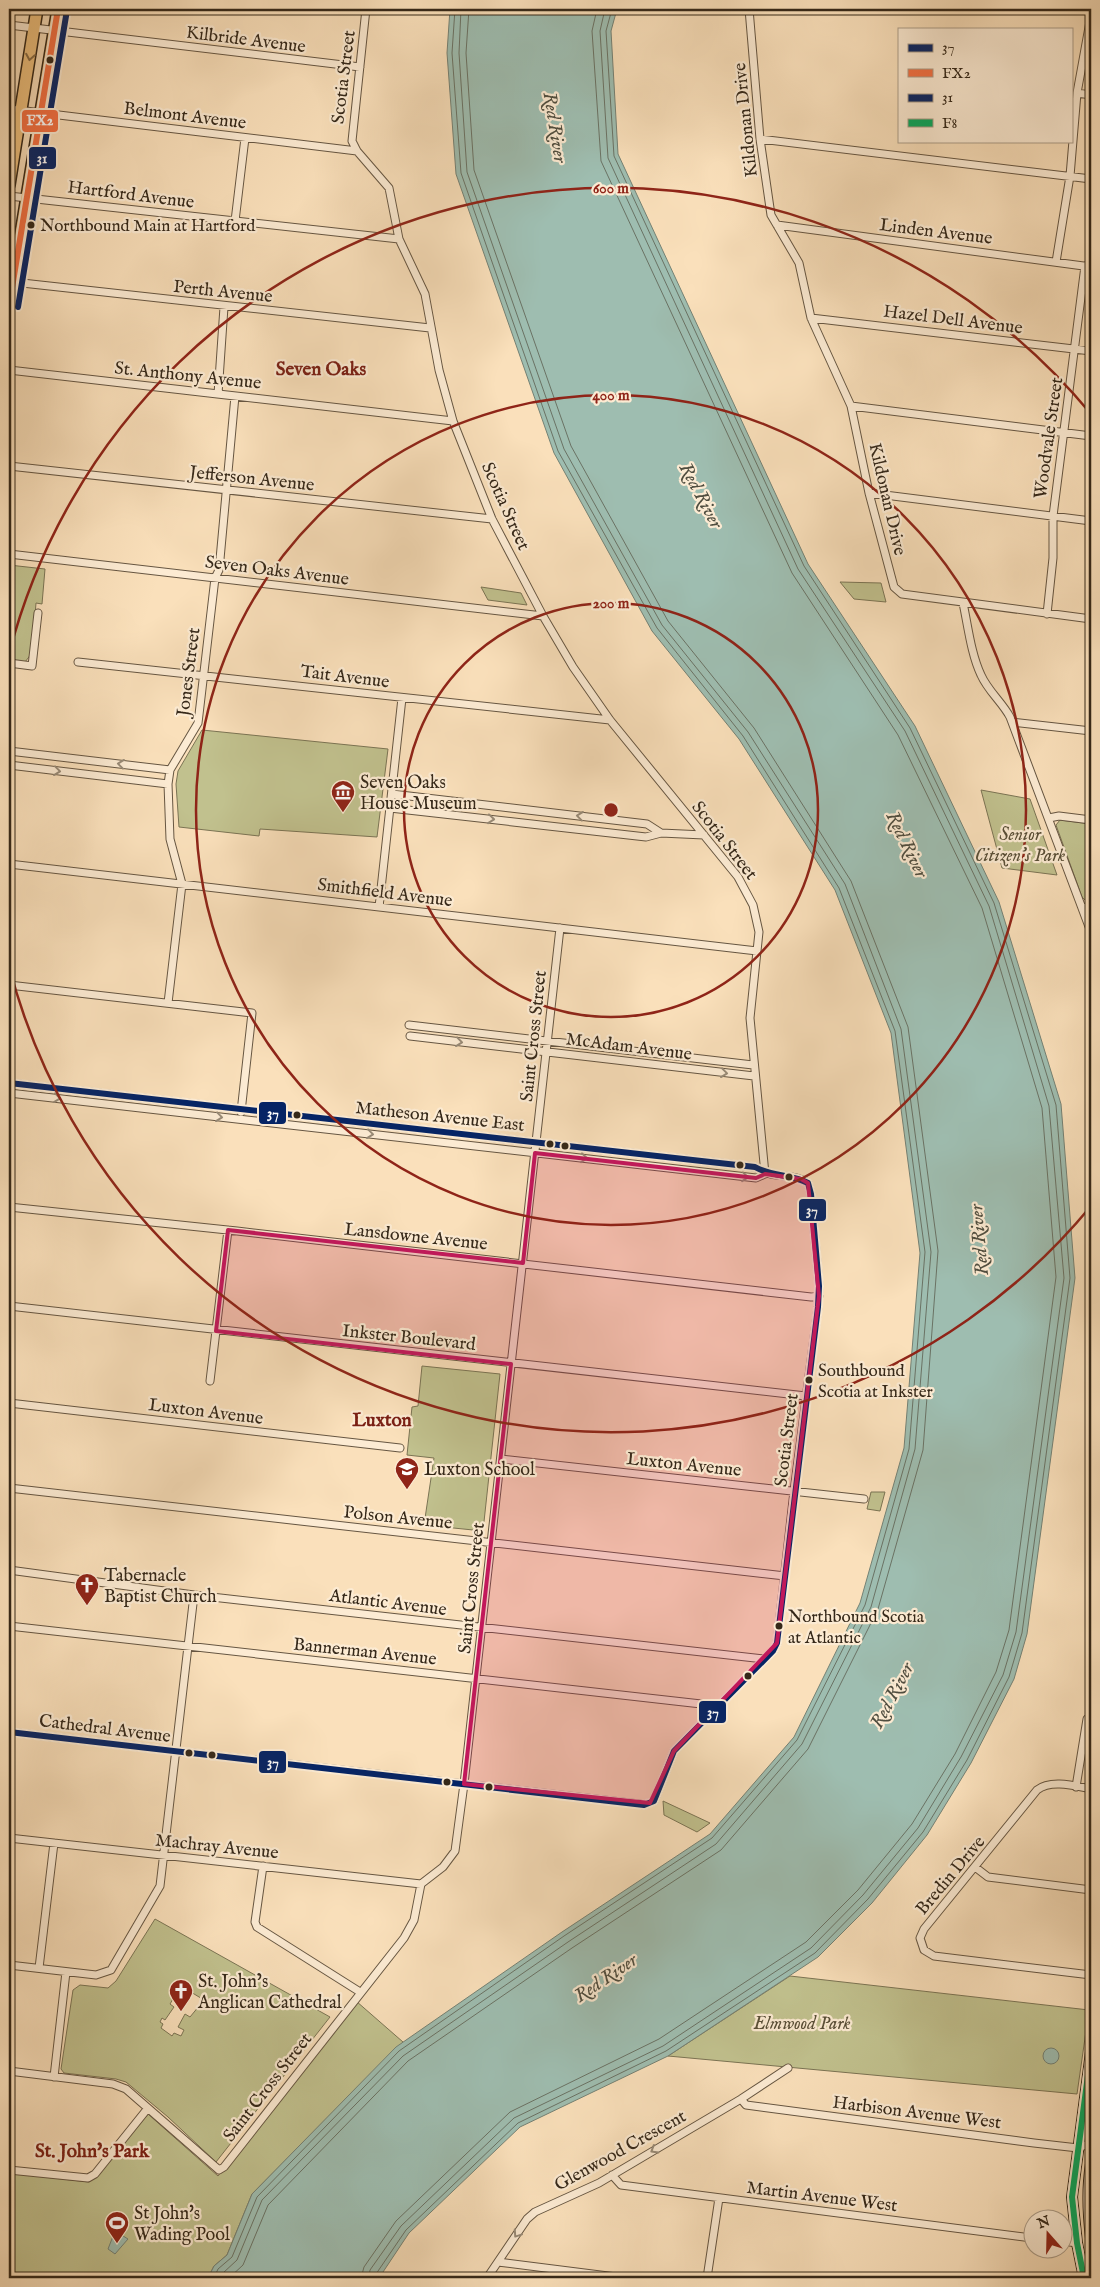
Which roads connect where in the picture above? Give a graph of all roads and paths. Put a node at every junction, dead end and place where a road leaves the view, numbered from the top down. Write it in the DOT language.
graph roads {
  1 [pos="38,9"];
  2 [pos="58,9"];
  3 [pos="366,9"];
  4 [pos="749,9"];
  5 [pos="1076,9"];
  6 [pos="1091,11"];
  7 [pos="1091,16"];
  8 [pos="9,25"];
  9 [pos="35,28"];
  10 [pos="55,31"];
  11 [pos="360,67"];
  12 [pos="1077,93"];
  13 [pos="1091,95"];
  14 [pos="9,109"];
  15 [pos="21,110"];
  16 [pos="41,113"];
  17 [pos="245,138"];
  18 [pos="760,139"];
  19 [pos="357,151"];
  20 [pos="1070,176"];
  21 [pos="1091,179"];
  22 [pos="9,185"];
  23 [pos="9,196"];
  24 [pos="27,197"];
  25 [pos="236,221"];
  26 [pos="777,225"];
  27 [pos="399,239"];
  28 [pos="1056,262"];
  29 [pos="1088,266"];
  30 [pos="11,282"];
  31 [pos="9,306"];
  32 [pos="224,307"];
  33 [pos="811,318"];
  34 [pos="430,328"];
  35 [pos="1075,349"];
  36 [pos="1091,351"];
  37 [pos="9,370"];
  38 [pos="218,394"];
  39 [pos="235,396"];
  40 [pos="851,406"];
  41 [pos="452,421"];
  42 [pos="1064,433"];
  43 [pos="1091,436"];
  44 [pos="9,466"];
  45 [pos="228,490"];
  46 [pos="869,493"];
  47 [pos="1052,516"];
  48 [pos="492,519"];
  49 [pos="1091,521"];
  50 [pos="9,554"];
  51 [pos="215,578"];
  52 [pos="963,603"];
  53 [pos="38,613"];
  54 [pos="1046,614"];
  55 [pos="542,616"];
  56 [pos="1091,619"];
  57 [pos="78,662"];
  58 [pos="9,663"];
  59 [pos="205,675"];
  60 [pos="402,698"];
  61 [pos="610,720"];
  62 [pos="1012,722"];
  63 [pos="1091,731"];
  64 [pos="9,751"];
  65 [pos="9,765"];
  66 [pos="170,770"];
  67 [pos="168,784"];
  68 [pos="392,794"];
  69 [pos="390,808"];
  70 [pos="1050,818"];
  71 [pos="1091,820"];
  72 [pos="661,833"];
  73 [pos="704,835"];
  74 [pos="9,864"];
  75 [pos="182,884"];
  76 [pos="1091,906"];
  77 [pos="379,907"];
  78 [pos="1082,908"];
  79 [pos="560,928"];
  80 [pos="1091,932"];
  81 [pos="757,951"];
  82 [pos="9,985"];
  83 [pos="168,1003"];
  84 [pos="409,1025"];
  85 [pos="410,1036"];
  86 [pos="547,1041"];
  87 [pos="546,1052"];
  88 [pos="753,1065"];
  89 [pos="754,1076"];
  90 [pos="9,1082"];
  91 [pos="9,1093"];
  92 [pos="242,1109"];
  93 [pos="241,1119"];
  94 [pos="536,1142"];
  95 [pos="535,1153"];
  96 [pos="765,1174"];
  97 [pos="9,1207"];
  98 [pos="228,1230"];
  99 [pos="522,1263"];
  100 [pos="819,1296"];
  101 [pos="9,1306"];
  102 [pos="216,1331"];
  103 [pos="511,1364"];
  104 [pos="210,1381"];
  105 [pos="806,1396"];
  106 [pos="9,1403"];
  107 [pos="400,1448"];
  108 [pos="501,1459"];
  109 [pos="9,1488"];
  110 [pos="794,1491"];
  111 [pos="864,1500"];
  112 [pos="491,1543"];
  113 [pos="9,1570"];
  114 [pos="785,1576"];
  115 [pos="194,1595"];
  116 [pos="9,1626"];
  117 [pos="482,1627"];
  118 [pos="188,1646"];
  119 [pos="764,1659"];
  120 [pos="476,1679"];
  121 [pos="719,1706"];
  122 [pos="1087,1719"];
  123 [pos="9,1732"];
  124 [pos="176,1751"];
  125 [pos="464,1784"];
  126 [pos="1076,1787"];
  127 [pos="1091,1789"];
  128 [pos="644,1805"];
  129 [pos="9,1838"];
  130 [pos="54,1843"];
  131 [pos="164,1855"];
  132 [pos="262,1866"];
  133 [pos="975,1867"];
  134 [pos="421,1884"];
  135 [pos="1091,1890"];
  136 [pos="9,1965"];
  137 [pos="39,1968"];
  138 [pos="66,1972"];
  139 [pos="1091,1975"];
  140 [pos="360,1992"];
  141 [pos="1091,2058"];
  142 [pos="788,2068"];
  143 [pos="9,2072"];
  144 [pos="54,2077"];
  145 [pos="741,2099"];
  146 [pos="148,2108"];
  147 [pos="1091,2143"];
  148 [pos="1078,2148"];
  149 [pos="1091,2164"];
  150 [pos="9,2170"];
  151 [pos="612,2175"];
  152 [pos="719,2198"];
  153 [pos="1090,2217"];
  154 [pos="1022,2237"];
  155 [pos="1091,2238"];
  156 [pos="1072,2243"];
  157 [pos="1077,2243"];
  158 [pos="498,2262"];
  159 [pos="487,2278"];
  160 [pos="624,2278"];
  161 [pos="708,2278"];
  162 [pos="1084,2278"];
  1 -- 9 [label="main road"];
  2 -- 10 [label="main road"];
  3 -- 11 [label="street, Scotia Street"];
  4 -- 18 [label="street, Kildonan Drive"];
  5 -- 6 [label="street"];
  7 -- 12 [label="street"];
  8 -- 9 [label="street, Kilbride Avenue"];
  9 -- 10 [label="street, Kilbride Avenue"];
  9 -- 15 [label="main road, one-way"];
  10 -- 11 [label="street, Kilbride Avenue"];
  10 -- 16 [label="main road"];
  11 -- 19 [label="street, Scotia Street"];
  12 -- 13 [label="street"];
  12 -- 20 [label="street"];
  14 -- 15 [label="street, Belmont Avenue"];
  15 -- 16 [label="street, Belmont Avenue"];
  15 -- 22 [label="main road"];
  16 -- 17 [label="street, Belmont Avenue"];
  16 -- 24 [label="main road"];
  17 -- 19 [label="street, Belmont Avenue"];
  17 -- 25 [label="street"];
  18 -- 20 [label="street"];
  18 -- 26 [label="street, Kildonan Drive"];
  19 -- 27 [label="street, Scotia Street"];
  20 -- 21 [label="street"];
  20 -- 28 [label="street"];
  23 -- 24 [label="street, Hartford Avenue"];
  24 -- 25 [label="street, Hartford Avenue"];
  24 -- 30 [label="main road"];
  25 -- 27 [label="street, Hartford Avenue"];
  26 -- 28 [label="street, Linden Avenue"];
  26 -- 33 [label="street, Kildonan Drive"];
  27 -- 34 [label="street, Scotia Street"];
  28 -- 29 [label="street, Linden Avenue"];
  29 -- 35 [label="street, Woodvale Street"];
  30 -- 31 [label="main road"];
  30 -- 32 [label="street, Perth Avenue"];
  32 -- 34 [label="street, Perth Avenue"];
  32 -- 38 [label="street"];
  33 -- 35 [label="street, Hazel Dell Avenue"];
  33 -- 40 [label="street, Kildonan Drive"];
  34 -- 41 [label="street, Scotia Street"];
  35 -- 36 [label="street, Hazel Dell Avenue"];
  35 -- 42 [label="street, Woodvale Street"];
  37 -- 38 [label="street, St. Anthony Avenue"];
  38 -- 39 [label="street, St. Anthony Avenue"];
  39 -- 41 [label="street, St. Anthony Avenue"];
  39 -- 45 [label="street, Jones Street"];
  40 -- 42 [label="street"];
  40 -- 46 [label="street, Kildonan Drive"];
  41 -- 48 [label="street, Scotia Street"];
  42 -- 43 [label="street"];
  42 -- 47 [label="street, Woodvale Street"];
  44 -- 45 [label="street, Jefferson Avenue"];
  45 -- 48 [label="street, Jefferson Avenue"];
  45 -- 51 [label="street, Jones Street"];
  46 -- 47 [label="street"];
  46 -- 52 [label="street, Kildonan Drive"];
  47 -- 49 [label="street"];
  47 -- 54 [label="street, Woodvale Street"];
  48 -- 55 [label="street, Scotia Street"];
  50 -- 51 [label="street, Seven Oaks Avenue"];
  51 -- 55 [label="street, Seven Oaks Avenue"];
  51 -- 59 [label="street, Jones Street"];
  52 -- 54 [label="street, Kildonan Drive"];
  52 -- 62 [label="street"];
  53 -- 58 [label="street"];
  54 -- 56 [label="street, Kildonan Drive"];
  55 -- 61 [label="street, Scotia Street"];
  57 -- 59 [label="street, Tait Avenue"];
  59 -- 60 [label="street, Tait Avenue"];
  59 -- 66 [label="street, Jones Street"];
  60 -- 61 [label="street, Tait Avenue"];
  60 -- 68 [label="street"];
  61 -- 73 [label="street, Scotia Street"];
  62 -- 63 [label="street"];
  62 -- 70 [label="street"];
  66 -- 64 [label="street, one-way"];
  65 -- 67 [label="street, one-way"];
  66 -- 67 [label="street, Jones Street"];
  67 -- 75 [label="street, Jones Street"];
  68 -- 69 [label="street"];
  72 -- 68 [label="street, one-way"];
  69 -- 72 [label="street, one-way"];
  69 -- 77 [label="street"];
  70 -- 71 [label="street"];
  70 -- 78 [label="street"];
  72 -- 73 [label="street"];
  73 -- 81 [label="street, Scotia Street"];
  74 -- 75 [label="street, Smithfield Avenue"];
  75 -- 77 [label="street, Smithfield Avenue"];
  75 -- 83 [label="street, Jones Street"];
  76 -- 78 [label="street"];
  77 -- 79 [label="street, Smithfield Avenue"];
  78 -- 80 [label="street"];
  79 -- 81 [label="street, Smithfield Avenue"];
  79 -- 86 [label="street, Saint Cross Street"];
  81 -- 88 [label="street, Scotia Street"];
  82 -- 83 [label="street"];
  83 -- 92 [label="street"];
  84 -- 86 [label="street, McAdam Avenue"];
  85 -- 87 [label="street, McAdam Avenue, one-way"];
  86 -- 87 [label="street, Saint Cross Street"];
  86 -- 88 [label="street, McAdam Avenue"];
  87 -- 89 [label="street, McAdam Avenue, one-way"];
  87 -- 94 [label="street, Saint Cross Street"];
  88 -- 89 [label="street, Scotia Street"];
  89 -- 96 [label="street, Scotia Street"];
  90 -- 92 [label="street, Matheson Avenue East"];
  91 -- 93 [label="street, Matheson Avenue East, one-way"];
  92 -- 93 [label="street"];
  92 -- 94 [label="street, Matheson Avenue East"];
  93 -- 95 [label="street, Matheson Avenue East, one-way"];
  94 -- 95 [label="street, Saint Cross Street"];
  94 -- 96 [label="street, Matheson Avenue East"];
  95 -- 96 [label="street, Matheson Avenue East, one-way"];
  95 -- 99 [label="street, Saint Cross Street"];
  96 -- 100 [label="street, Scotia Street"];
  97 -- 98 [label="street, Lansdowne Avenue"];
  98 -- 99 [label="street, Lansdowne Avenue"];
  98 -- 102 [label="street"];
  99 -- 100 [label="street, Lansdowne Avenue"];
  99 -- 103 [label="street, Saint Cross Street"];
  100 -- 105 [label="street, Scotia Street"];
  101 -- 102 [label="street, Inkster Boulevard"];
  102 -- 103 [label="street, Inkster Boulevard"];
  102 -- 104 [label="street"];
  103 -- 105 [label="street, Inkster Boulevard"];
  103 -- 108 [label="street, Saint Cross Street"];
  105 -- 110 [label="street, Scotia Street"];
  106 -- 107 [label="street, Luxton Avenue"];
  108 -- 110 [label="street, Luxton Avenue"];
  108 -- 112 [label="street, Saint Cross Street"];
  109 -- 112 [label="street, Polson Avenue"];
  110 -- 111 [label="street, Luxton Avenue"];
  110 -- 114 [label="street, Scotia Street"];
  112 -- 114 [label="street, Polson Avenue"];
  112 -- 117 [label="street, Saint Cross Street"];
  113 -- 115 [label="street, Atlantic Avenue"];
  114 -- 119 [label="street, Scotia Street"];
  115 -- 117 [label="street, Atlantic Avenue"];
  115 -- 118 [label="street"];
  116 -- 118 [label="street, Bannerman Avenue"];
  117 -- 119 [label="street, Atlantic Avenue"];
  117 -- 120 [label="street, Saint Cross Street"];
  118 -- 120 [label="street, Bannerman Avenue"];
  118 -- 124 [label="street"];
  119 -- 121 [label="street, Scotia Street"];
  120 -- 121 [label="street, Bannerman Avenue"];
  120 -- 125 [label="street, Saint Cross Street"];
  121 -- 128 [label="street, Scotia Street"];
  122 -- 126 [label="street"];
  123 -- 124 [label="street, Cathedral Avenue"];
  124 -- 125 [label="street, Cathedral Avenue"];
  124 -- 131 [label="street"];
  125 -- 128 [label="street, Cathedral Avenue"];
  125 -- 134 [label="street, Saint Cross Street"];
  126 -- 127 [label="street, Bredin Drive"];
  126 -- 133 [label="street, Bredin Drive"];
  129 -- 130 [label="street, Machray Avenue"];
  130 -- 131 [label="street, Machray Avenue"];
  130 -- 137 [label="street"];
  131 -- 132 [label="street, Machray Avenue"];
  131 -- 138 [label="street"];
  132 -- 134 [label="street, Machray Avenue"];
  132 -- 140 [label="street"];
  133 -- 135 [label="street"];
  133 -- 139 [label="street, Bredin Drive"];
  134 -- 140 [label="street, Saint Cross Street"];
  136 -- 137 [label="street"];
  137 -- 138 [label="street"];
  138 -- 144 [label="street"];
  140 -- 146 [label="street, Saint Cross Street"];
  141 -- 148 [label="main road"];
  142 -- 145 [label="street, Glenwood Crescent"];
  143 -- 144 [label="street"];
  144 -- 146 [label="street"];
  145 -- 148 [label="street, Harbison Avenue West"];
  145 -- 151 [label="street, Glenwood Crescent, one-way"];
  146 -- 150 [label="street"];
  147 -- 148 [label="street, Harbison Avenue West"];
  148 -- 157 [label="main road"];
  149 -- 153 [label="main road"];
  151 -- 152 [label="street, Martin Avenue West"];
  151 -- 158 [label="street, Glenwood Crescent, one-way"];
  152 -- 154 [label="street, Martin Avenue West"];
  152 -- 161 [label="street"];
  153 -- 155 [label="main road"];
  156 -- 157 [label="street"];
  157 -- 162 [label="main road"];
  158 -- 159 [label="street, Glenwood Crescent"];
  158 -- 160 [label="street"];
}
